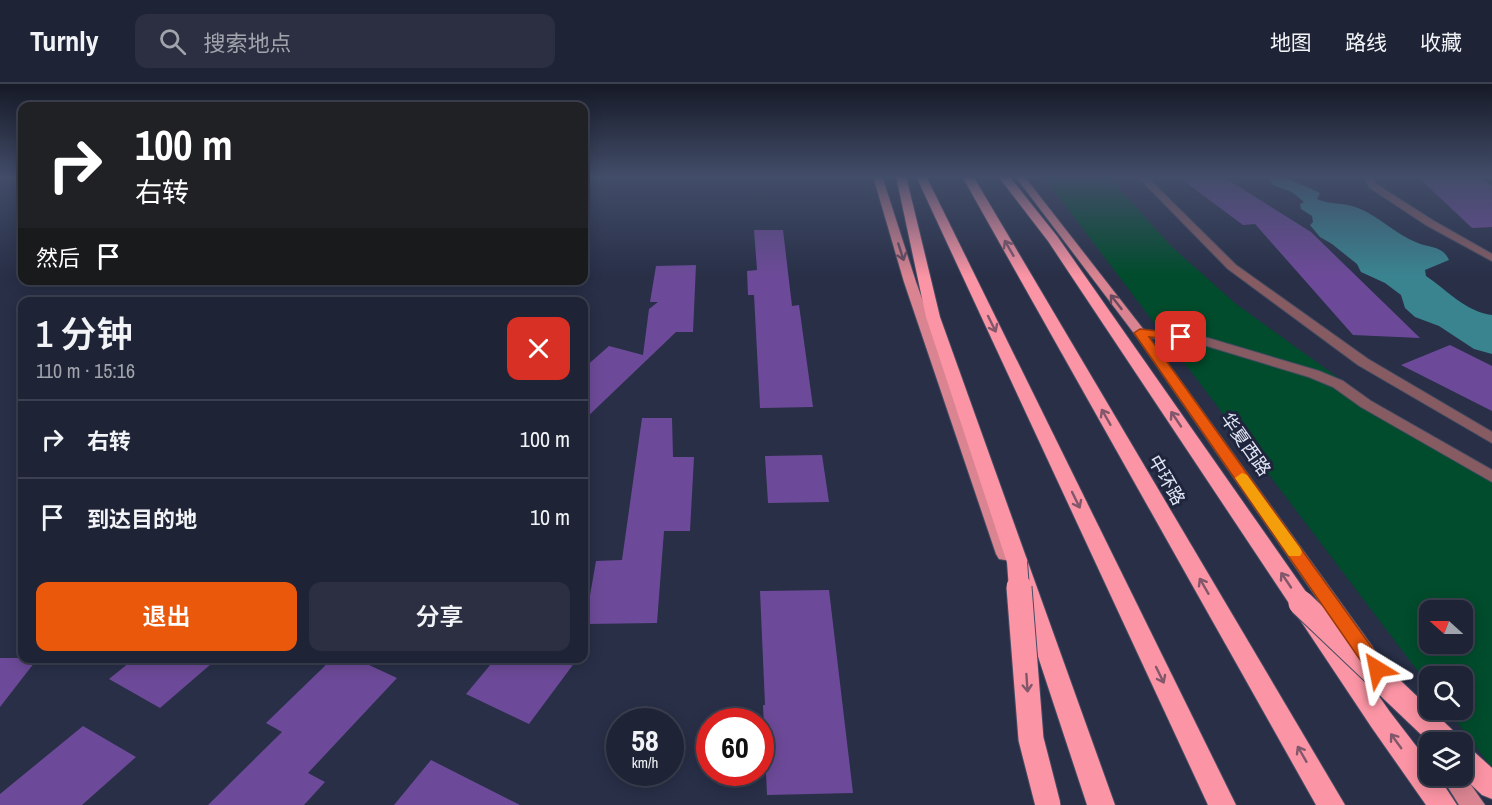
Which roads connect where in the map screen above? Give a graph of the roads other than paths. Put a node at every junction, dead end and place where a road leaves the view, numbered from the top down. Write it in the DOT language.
graph roads {
  1 [pos="887,210"];
  2 [pos="909,210"];
  3 [pos="937,210"];
  4 [pos="986,210"];
  5 [pos="1030,210"];
  6 [pos="1045,210"];
  7 [pos="1175,210"];
  8 [pos="1411,210"];
  9 [pos="1492,258"];
  10 [pos="1140,333"];
  11 [pos="1492,438"];
  12 [pos="1492,477"];
  13 [pos="1017,562"];
  14 [pos="1302,603"];
  15 [pos="1422,732"];
  16 [pos="1436,732"];
  17 [pos="1473,768"];
  18 [pos="1459,786"];
  19 [pos="1492,786"];
  20 [pos="1048,805"];
  21 [pos="1091,805"];
  22 [pos="1101,805"];
  23 [pos="1222,805"];
  24 [pos="1331,805"];
  25 [pos="1443,805"];
  26 [pos="1473,805"];
  1 -- 21 [label="main road, one-way"];
  2 -- 13 [label="highway"];
  3 -- 23 [label="highway, one-way"];
  24 -- 4 [label="highway, 中环路, one-way"];
  14 -- 5 [label="highway, one-way"];
  10 -- 6 [label="main road, 华夏西路, one-way"];
  7 -- 11 [label="lane"];
  8 -- 9 [label="lane"];
  10 -- 12 [label="lane"];
  10 -- 15 [label="main road, 华夏西路"];
  13 -- 20 [label="highway, one-way, bridge"];
  13 -- 22 [label="highway, bridge"];
  14 -- 16 [label="highway, bridge"];
  25 -- 14 [label="highway, one-way, bridge"];
  17 -- 19 [label="highway"];
  18 -- 26 [label="main road"];
}
